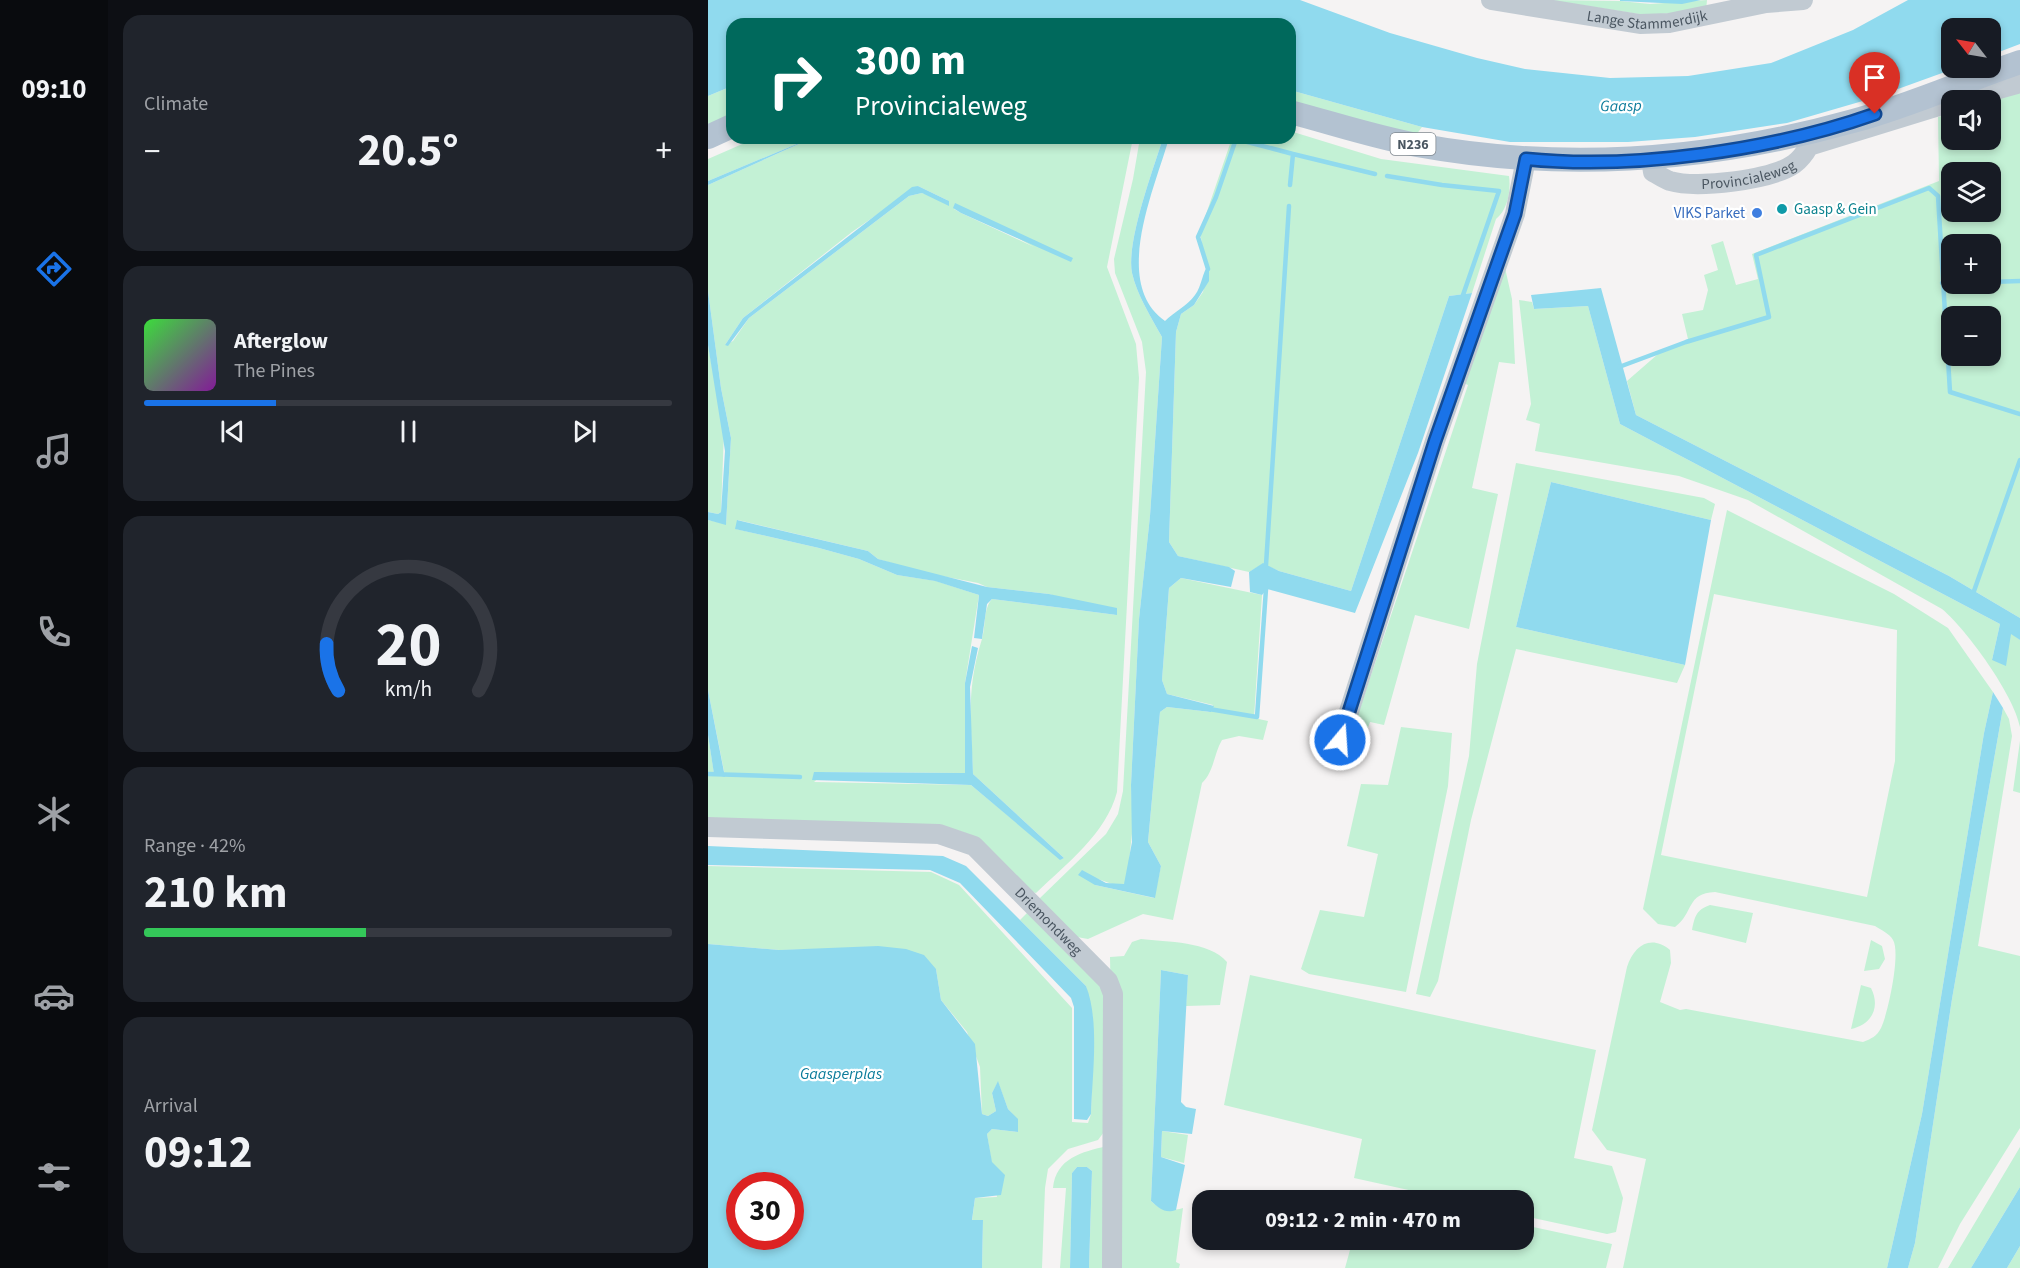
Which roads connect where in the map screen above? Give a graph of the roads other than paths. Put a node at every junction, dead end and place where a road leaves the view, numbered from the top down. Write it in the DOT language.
graph roads {
  1 [pos="1491,0"];
  2 [pos="1803,0"];
  3 [pos="1742,4"];
  4 [pos="2020,62"];
  5 [pos="2020,83"];
  6 [pos="1995,90"];
  7 [pos="1941,105"];
  8 [pos="1296,114"];
  9 [pos="726,129"];
  10 [pos="708,137"];
  11 [pos="1526,159"];
  12 [pos="1652,159"];
  13 [pos="1340,740"];
  14 [pos="708,827"];
  15 [pos="1112,1268"];
  1 -- 3 [label="street, Lange Stammerdijk"];
  2 -- 3 [label="street, Lange Stammerdijk"];
  4 -- 12 [label="main road, Provincialeweg / N236"];
  5 -- 6 [label="street"];
  7 -- 12 [label="street, Provincialeweg"];
  8 -- 11 [label="main road, Provincialeweg / N236"];
  9 -- 10 [label="main road"];
  11 -- 12 [label="main road, Provincialeweg / N236"];
  11 -- 13 [label="street"];
  14 -- 15 [label="street, Driemondweg"];
}
